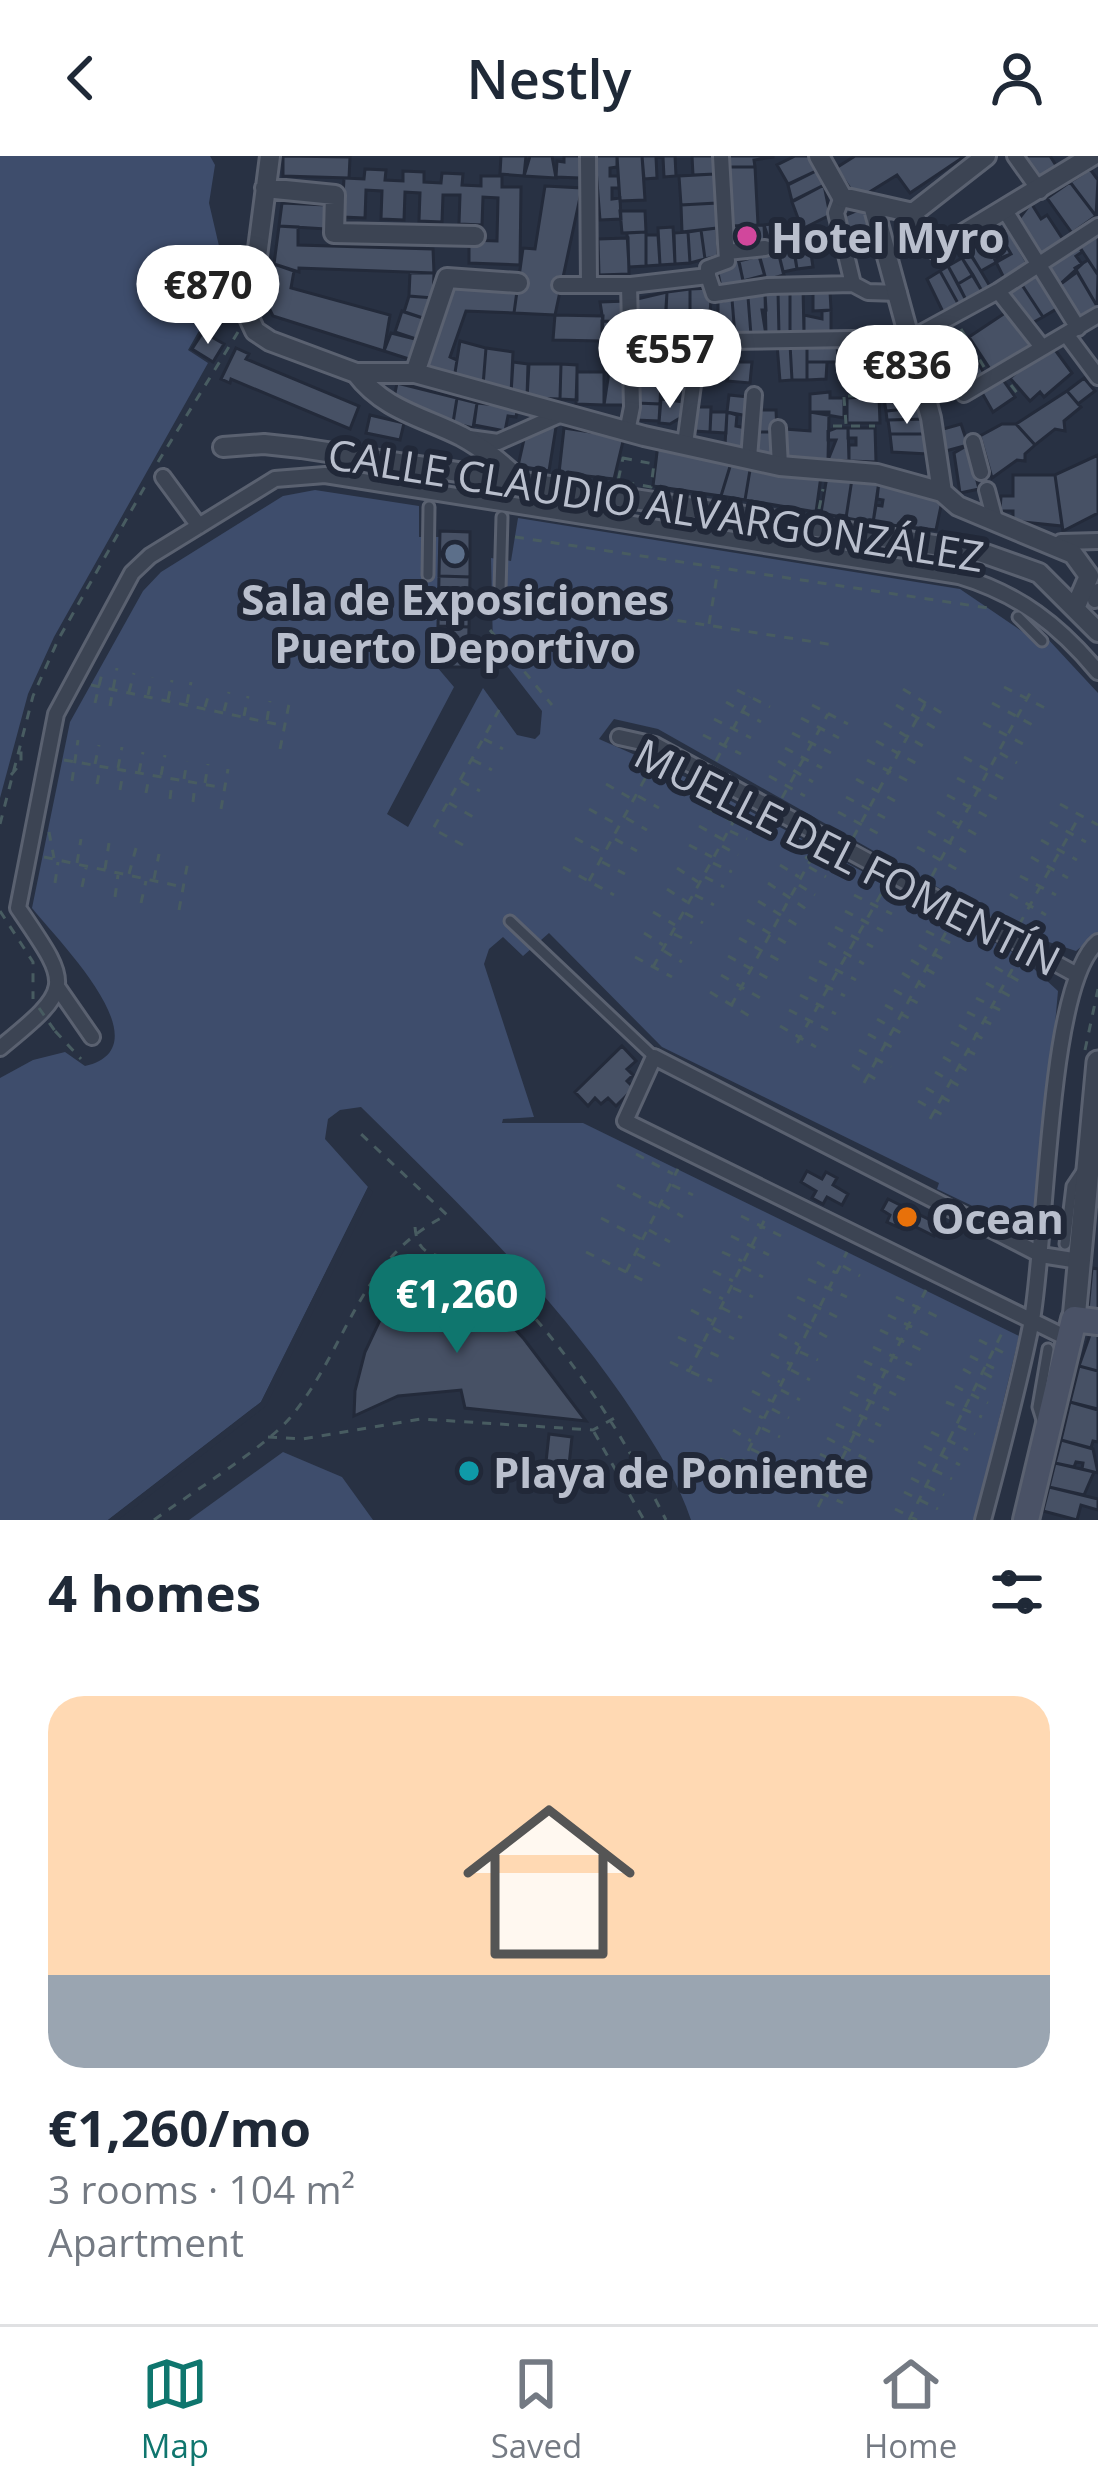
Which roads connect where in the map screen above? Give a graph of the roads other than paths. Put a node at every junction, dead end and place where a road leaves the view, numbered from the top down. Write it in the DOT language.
graph roads {
  1 [pos="270,156"];
  2 [pos="588,156"];
  3 [pos="721,156"];
  4 [pos="818,156"];
  5 [pos="986,156"];
  6 [pos="1015,156"];
  7 [pos="1092,156"];
  8 [pos="265,188"];
  9 [pos="1040,191"];
  10 [pos="842,197"];
  11 [pos="873,205"];
  12 [pos="1004,209"];
  13 [pos="914,213"];
  14 [pos="1098,226"];
  15 [pos="476,236"];
  16 [pos="764,248"];
  17 [pos="1040,265"];
  18 [pos="716,275"];
  19 [pos="518,283"];
  20 [pos="853,284"];
  21 [pos="560,285"];
  22 [pos="589,285"];
  23 [pos="998,291"];
  24 [pos="630,293"];
  25 [pos="898,293"];
  26 [pos="1098,315"];
  27 [pos="1072,331"];
  28 [pos="912,338"];
  29 [pos="718,340"];
  30 [pos="1042,347"];
  31 [pos="356,373"];
  32 [pos="416,373"];
  33 [pos="1098,377"];
  34 [pos="693,385"];
  35 [pos="964,394"];
  36 [pos="754,395"];
  37 [pos="559,415"];
  38 [pos="778,428"];
  39 [pos="627,432"];
  40 [pos="462,437"];
  41 [pos="973,442"];
  42 [pos="685,444"];
  43 [pos="223,447"];
  44 [pos="748,458"];
  45 [pos="780,466"];
  46 [pos="981,472"];
  47 [pos="163,477"];
  48 [pos="523,483"];
  49 [pos="987,490"];
  50 [pos="942,492"];
  51 [pos="429,507"];
  52 [pos="502,517"];
  53 [pos="995,520"];
  54 [pos="200,526"];
  55 [pos="1061,542"];
  56 [pos="1098,542"];
  57 [pos="428,575"];
  58 [pos="500,590"];
  59 [pos="1089,599"];
  60 [pos="1018,617"];
  61 [pos="1098,632"];
  62 [pos="1042,641"];
  63 [pos="1098,672"];
  64 [pos="619,737"];
  65 [pos="510,922"];
  66 [pos="1098,942"];
  67 [pos="1077,975"];
  68 [pos="58,988"];
  69 [pos="45,1012"];
  70 [pos="92,1037"];
  71 [pos="0,1051"];
  72 [pos="654,1057"];
  73 [pos="1098,1062"];
  74 [pos="1096,1108"];
  75 [pos="1072,1252"];
  76 [pos="1041,1255"];
  77 [pos="1032,1324"];
  78 [pos="1072,1332"];
  79 [pos="982,1520"];
  80 [pos="1026,1520"];
  1 -- 8 [label="street"];
  2 -- 22 [label="street"];
  3 -- 18 [label="street"];
  4 -- 10 [label="street"];
  5 -- 13 [label="street"];
  6 -- 9 [label="street"];
  7 -- 9 [label="street"];
  8 -- 15 [label="street"];
  8 -- 31 [label="street"];
  9 -- 12 [label="street"];
  10 -- 11 [label="street"];
  10 -- 20 [label="street"];
  11 -- 13 [label="street"];
  11 -- 25 [label="street"];
  12 -- 13 [label="street"];
  12 -- 17 [label="street"];
  14 -- 17 [label="street"];
  16 -- 18 [label="street"];
  17 -- 23 [label="street"];
  17 -- 27 [label="street"];
  18 -- 20 [label="street"];
  18 -- 24 [label="street"];
  19 -- 32 [label="street"];
  20 -- 25 [label="street"];
  21 -- 22 [label="street"];
  22 -- 24 [label="street"];
  23 -- 28 [label="street"];
  23 -- 30 [label="street"];
  24 -- 39 [label="street"];
  25 -- 28 [label="street"];
  26 -- 27 [label="street"];
  27 -- 30 [label="street"];
  27 -- 33 [label="street"];
  28 -- 29 [label="street"];
  28 -- 50 [label="street"];
  30 -- 35 [label="street"];
  31 -- 32 [label="street"];
  31 -- 40 [label="street"];
  32 -- 37 [label="street"];
  34 -- 42 [label="street"];
  36 -- 44 [label="street"];
  37 -- 39 [label="street"];
  37 -- 40 [label="street"];
  38 -- 45 [label="street"];
  39 -- 42 [label="street"];
  40 -- 48 [label="street"];
  41 -- 46 [label="street"];
  42 -- 44 [label="street"];
  43 -- 48 [label="street, CALLE CLAUDIO ALVARGONZÁLEZ"];
  44 -- 45 [label="street"];
  45 -- 50 [label="street"];
  47 -- 54 [label="street"];
  48 -- 59 [label="street, CALLE CLAUDIO ALVARGONZÁLEZ"];
  49 -- 53 [label="street"];
  50 -- 53 [label="street"];
  51 -- 57 [label="lane"];
  52 -- 58 [label="lane"];
  53 -- 59 [label="street"];
  54 -- 63 [label="street"];
  54 -- 68 [label="street"];
  55 -- 56 [label="street"];
  59 -- 61 [label="street, CALLE CLAUDIO ALVARGONZÁLEZ"];
  60 -- 62 [label="lane"];
  64 -- 67 [label="street, MUELLE DEL FOMENTÍN"];
  65 -- 72 [label="lane"];
  66 -- 67 [label="street"];
  67 -- 76 [label="street"];
  68 -- 70 [label="street"];
  68 -- 71 [label="street"];
  69 -- 71 [label="street"];
  72 -- 76 [label="street"];
  72 -- 77 [label="street"];
  73 -- 74 [label="street"];
  74 -- 75 [label="street"];
  75 -- 76 [label="street"];
  75 -- 78 [label="street"];
  76 -- 77 [label="street"];
  77 -- 78 [label="street"];
  77 -- 79 [label="street"];
  78 -- 80 [label="main road"];
}
